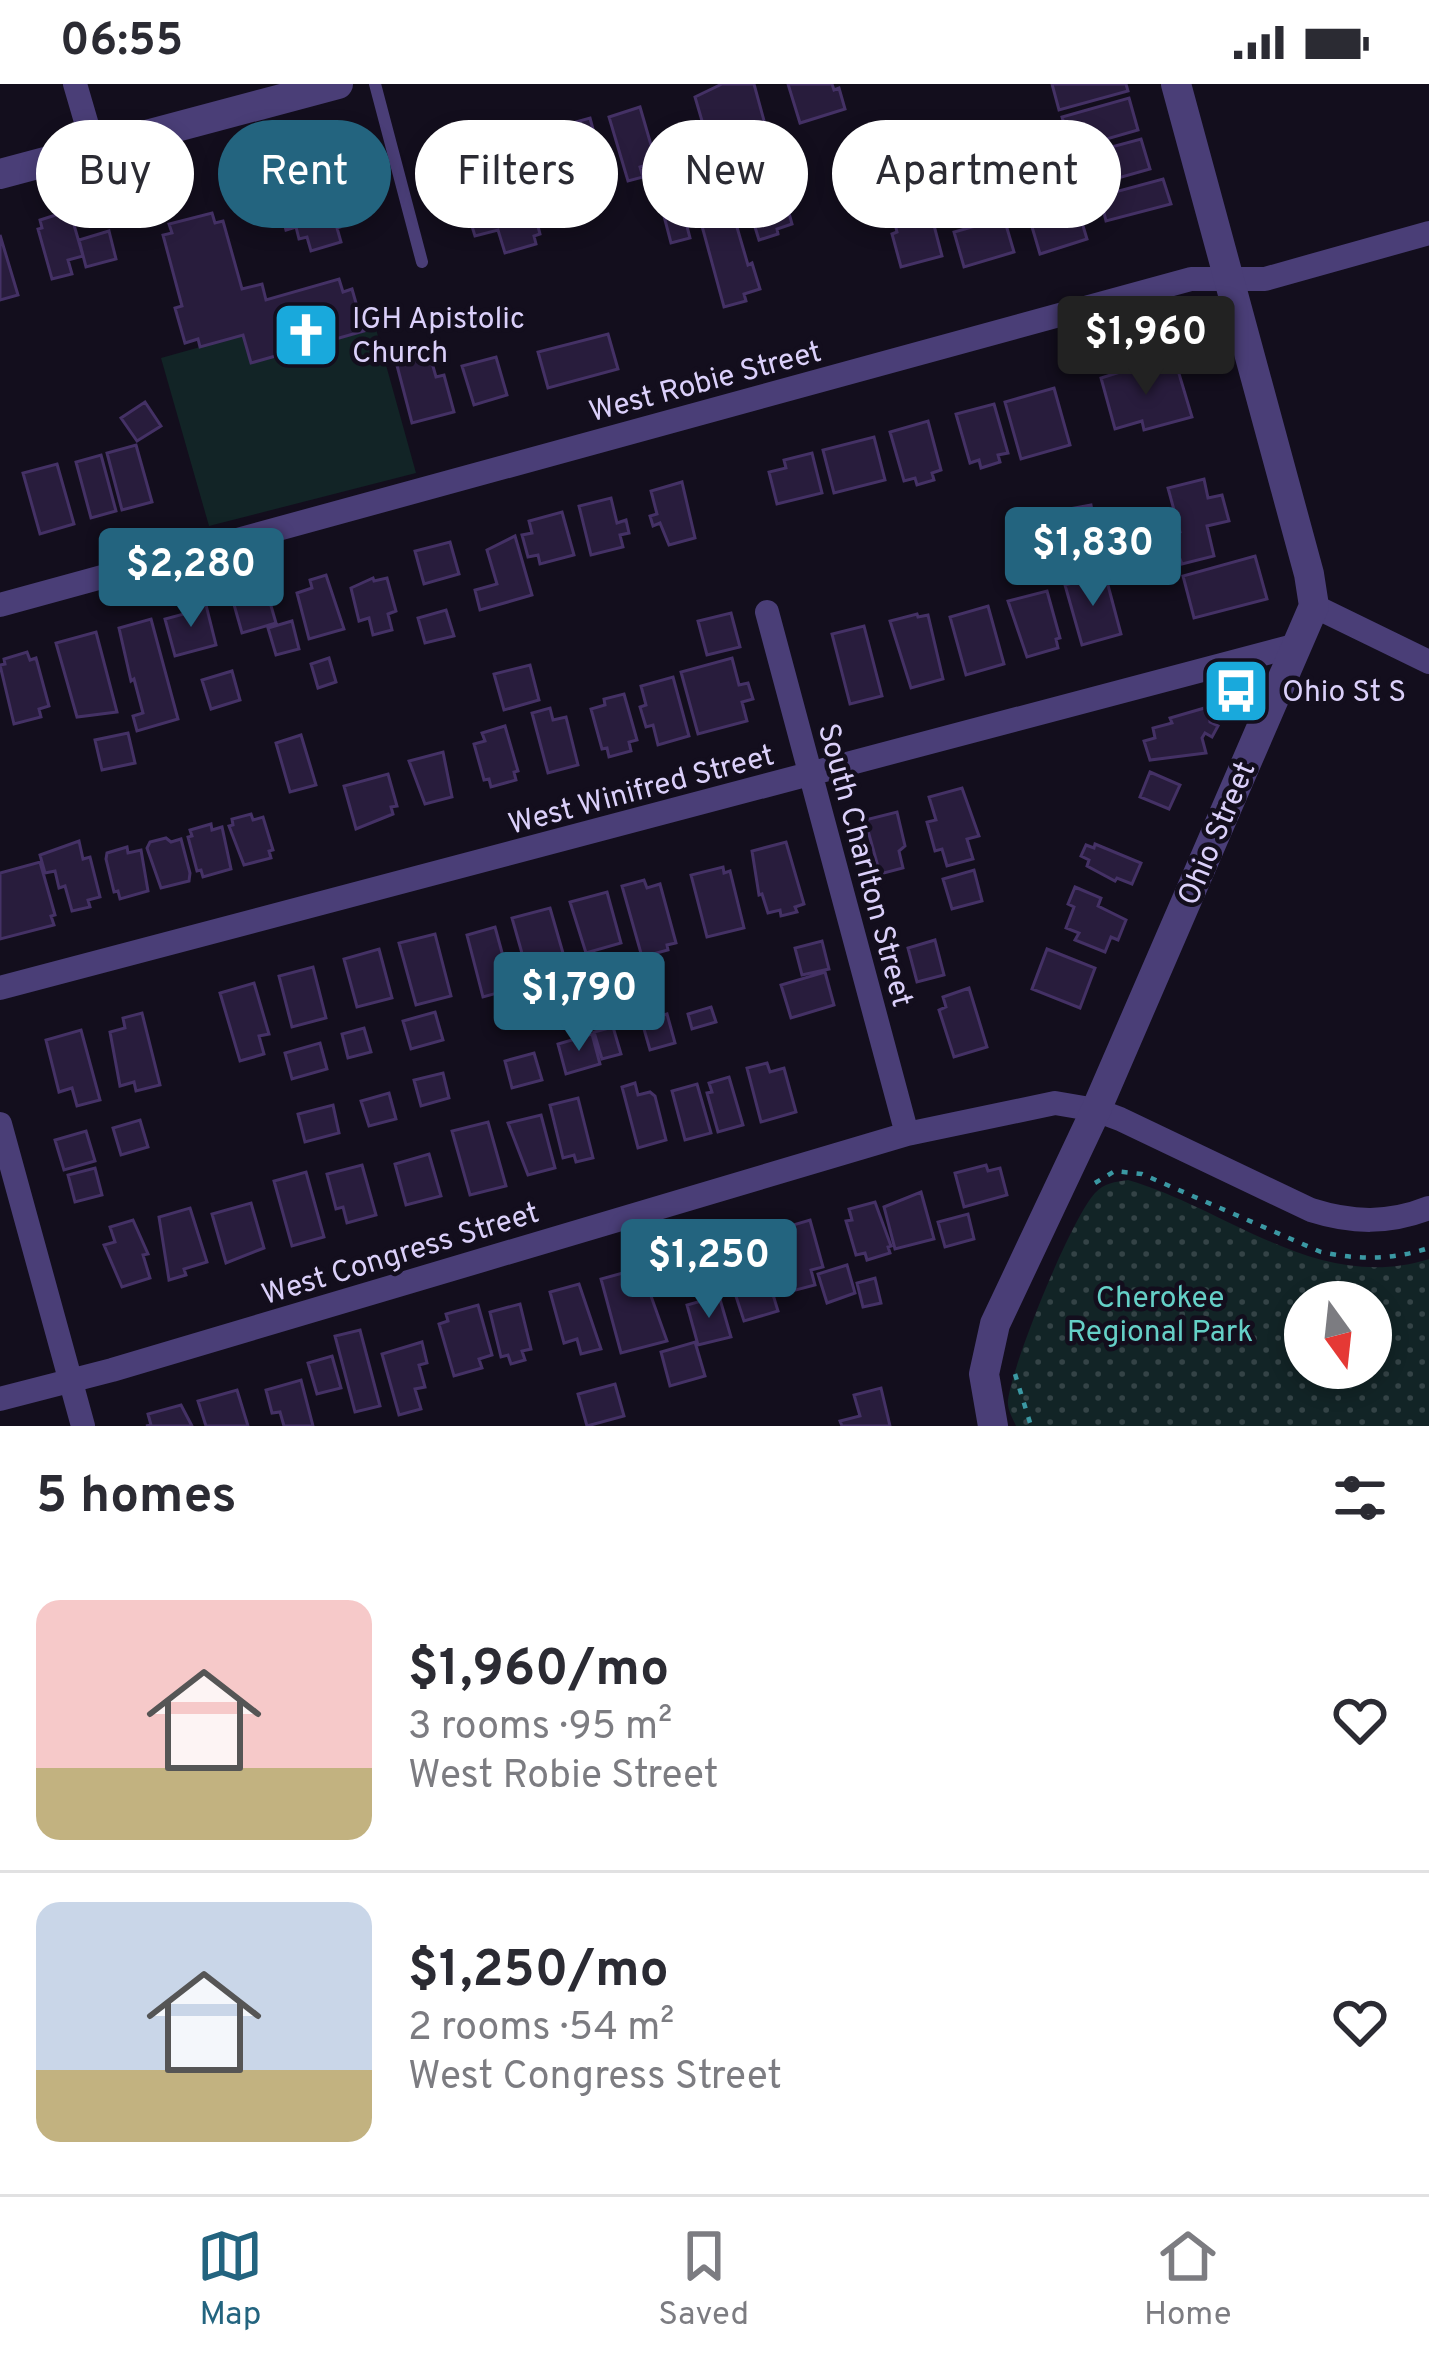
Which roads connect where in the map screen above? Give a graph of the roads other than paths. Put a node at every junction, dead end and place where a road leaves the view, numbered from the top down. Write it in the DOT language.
graph roads {
  1 [pos="75,84"];
  2 [pos="338,84"];
  3 [pos="375,84"];
  4 [pos="1176,84"];
  5 [pos="86,120"];
  6 [pos="194,122"];
  7 [pos="36,164"];
  8 [pos="0,174"];
  9 [pos="1429,233"];
  10 [pos="422,262"];
  11 [pos="1228,278"];
  12 [pos="0,605"];
  13 [pos="1315,606"];
  14 [pos="767,611"];
  15 [pos="1298,645"];
  16 [pos="1429,662"];
  17 [pos="810,776"];
  18 [pos="0,988"];
  19 [pos="1096,1110"];
  20 [pos="0,1124"];
  21 [pos="907,1134"];
  22 [pos="9,1189"];
  23 [pos="1429,1208"];
  24 [pos="70,1380"];
  25 [pos="0,1399"];
  26 [pos="83,1426"];
  27 [pos="993,1426"];
  1 -- 5 [label="street"];
  2 -- 6 [label="street"];
  3 -- 10 [label="lane"];
  4 -- 11 [label="street"];
  7 -- 8 [label="street"];
  9 -- 11 [label="street, West Robie Street"];
  11 -- 12 [label="street, West Robie Street"];
  11 -- 13 [label="street"];
  13 -- 15 [label="street, Ohio Street"];
  13 -- 16 [label="street"];
  14 -- 17 [label="street, South Charlton Street"];
  15 -- 17 [label="street, West Winifred Street"];
  15 -- 19 [label="street, Ohio Street"];
  17 -- 18 [label="street, West Winifred Street"];
  17 -- 21 [label="street, South Charlton Street"];
  19 -- 21 [label="street, West Congress Street"];
  19 -- 23 [label="street"];
  19 -- 27 [label="street, Ohio Street"];
  20 -- 22 [label="street"];
  21 -- 24 [label="street, West Congress Street"];
  22 -- 24 [label="street"];
  24 -- 25 [label="street, West Congress Street"];
  24 -- 26 [label="street"];
}
